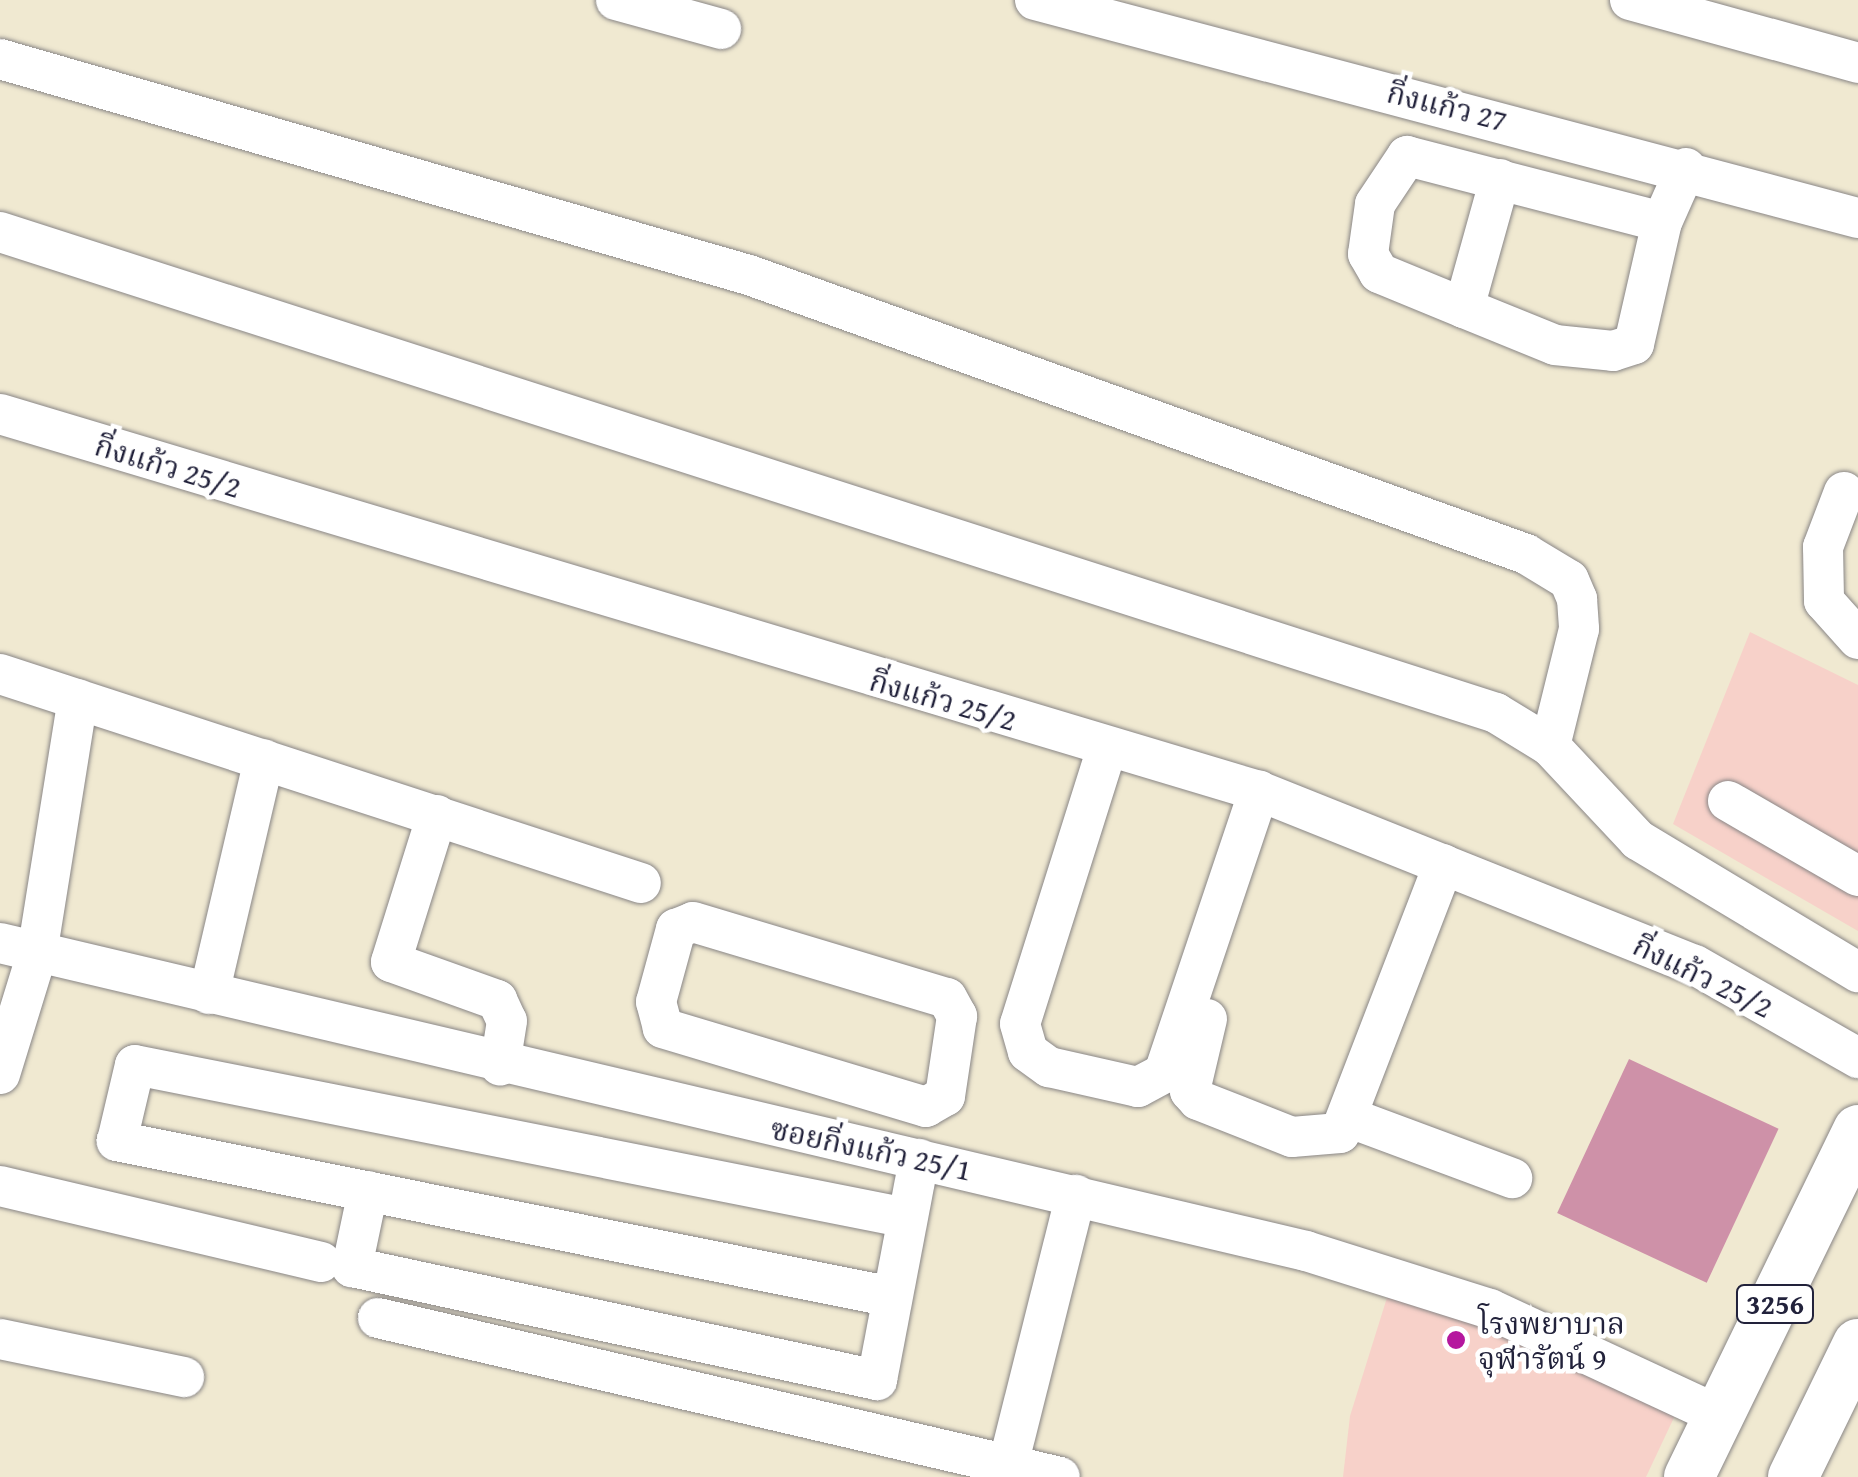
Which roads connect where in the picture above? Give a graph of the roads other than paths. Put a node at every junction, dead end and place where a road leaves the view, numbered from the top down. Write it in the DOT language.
graph roads {
  1 [pos="616,0"];
  2 [pos="1035,0"];
  3 [pos="1630,0"];
  4 [pos="721,29"];
  5 [pos="0,59"];
  6 [pos="1858,64"];
  7 [pos="1686,168"];
  8 [pos="1500,178"];
  9 [pos="1858,218"];
  10 [pos="1662,222"];
  11 [pos="0,232"];
  12 [pos="1464,308"];
  13 [pos="0,414"];
  14 [pos="1844,492"];
  15 [pos="1858,639"];
  16 [pos="0,674"];
  17 [pos="78,699"];
  18 [pos="1550,746"];
  19 [pos="1107,748"];
  20 [pos="264,759"];
  21 [pos="1270,795"];
  22 [pos="1728,801"];
  23 [pos="438,815"];
  24 [pos="1444,864"];
  25 [pos="1858,876"];
  26 [pos="641,883"];
  27 [pos="19,948"];
  28 [pos="1858,972"];
  29 [pos="210,994"];
  30 [pos="737,1057"];
  31 [pos="1858,1058"];
  32 [pos="500,1065"];
  33 [pos="0,1074"];
  34 [pos="728,1118"];
  35 [pos="1352,1119"];
  36 [pos="1858,1130"];
  37 [pos="918,1159"];
  38 [pos="1512,1178"];
  39 [pos="0,1186"];
  40 [pos="368,1191"];
  41 [pos="1076,1196"];
  42 [pos="908,1218"];
  43 [pos="320,1262"];
  44 [pos="892,1297"];
  45 [pos="378,1318"];
  46 [pos="0,1339"];
  47 [pos="1858,1344"];
  48 [pos="184,1377"];
  49 [pos="1721,1416"];
  50 [pos="1007,1471"];
  51 [pos="1060,1477"];
  52 [pos="1689,1477"];
  53 [pos="1793,1477"];
  1 -- 4 [label="street"];
  2 -- 7 [label="street, กิ่งแก้ว 27"];
  3 -- 6 [label="street"];
  5 -- 18 [label="street"];
  7 -- 9 [label="street, กิ่งแก้ว 27"];
  7 -- 10 [label="street"];
  8 -- 10 [label="street"];
  8 -- 12 [label="street"];
  8 -- 12 [label="street"];
  10 -- 12 [label="street"];
  11 -- 18 [label="street"];
  13 -- 19 [label="street, กิ่งแก้ว 25/2"];
  14 -- 15 [label="street"];
  16 -- 17 [label="street"];
  17 -- 20 [label="street"];
  17 -- 27 [label="street"];
  18 -- 28 [label="street"];
  19 -- 21 [label="street, กิ่งแก้ว 25/2"];
  19 -- 21 [label="street"];
  20 -- 23 [label="street"];
  20 -- 29 [label="street"];
  21 -- 24 [label="street, กิ่งแก้ว 25/2"];
  21 -- 35 [label="street"];
  22 -- 25 [label="street"];
  23 -- 26 [label="street"];
  23 -- 32 [label="street"];
  24 -- 31 [label="street, กิ่งแก้ว 25/2"];
  24 -- 35 [label="street"];
  27 -- 29 [label="street, ซอยกิ่งแก้ว 25/1"];
  27 -- 33 [label="street"];
  29 -- 32 [label="street, ซอยกิ่งแก้ว 25/1"];
  30 -- 30 [label="street"];
  30 -- 34 [label="street"];
  32 -- 34 [label="street, ซอยกิ่งแก้ว 25/1"];
  34 -- 37 [label="street, ซอยกิ่งแก้ว 25/1"];
  35 -- 38 [label="street"];
  36 -- 49 [label="main road, 3256"];
  37 -- 41 [label="street, ซอยกิ่งแก้ว 25/1"];
  37 -- 42 [label="street"];
  39 -- 43 [label="street"];
  40 -- 42 [label="street"];
  40 -- 44 [label="street"];
  40 -- 44 [label="street"];
  41 -- 49 [label="street, ซอยกิ่งแก้ว 25/1"];
  41 -- 50 [label="street"];
  42 -- 44 [label="street"];
  45 -- 50 [label="street"];
  46 -- 48 [label="street"];
  47 -- 53 [label="main road"];
  49 -- 52 [label="main road, 3256"];
  50 -- 51 [label="street"];
}
